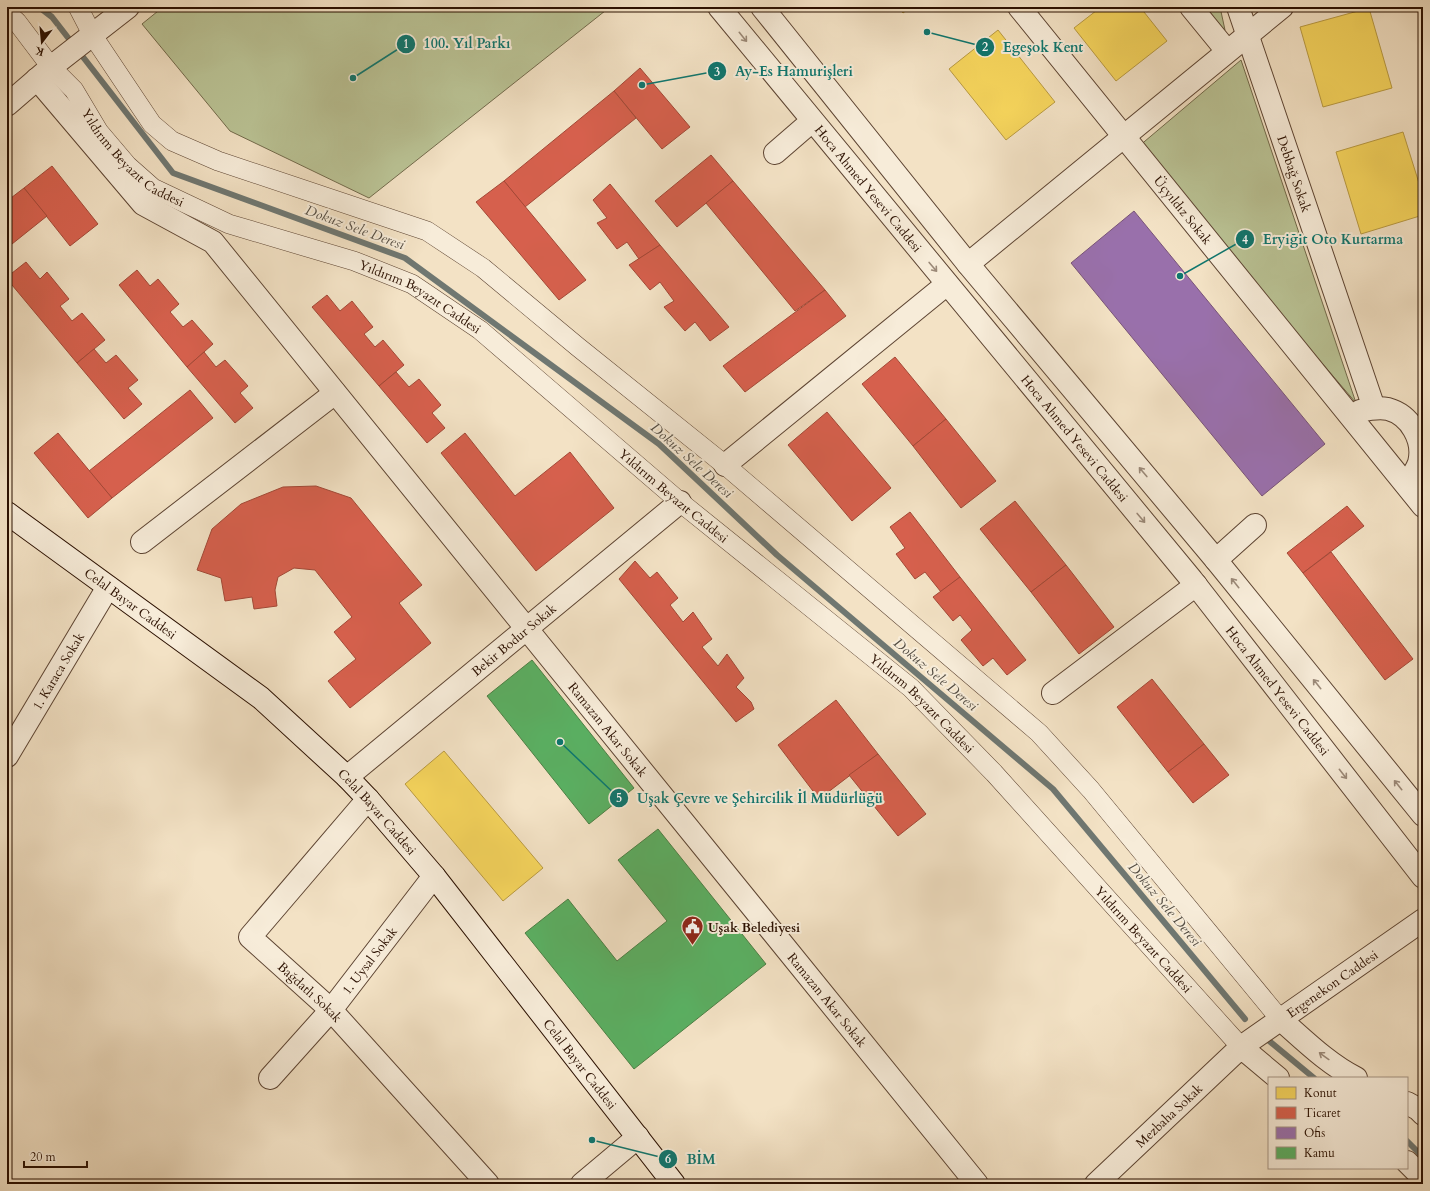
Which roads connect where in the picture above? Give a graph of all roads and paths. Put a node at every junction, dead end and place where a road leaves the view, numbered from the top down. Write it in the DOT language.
graph roads {
  1 [pos="78,7"];
  2 [pos="128,7"];
  3 [pos="719,7"];
  4 [pos="762,7"];
  5 [pos="1019,7"];
  6 [pos="1191,7"];
  7 [pos="1238,7"];
  8 [pos="1282,7"];
  9 [pos="7,13"];
  10 [pos="1248,35"];
  11 [pos="93,36"];
  12 [pos="1227,52"];
  13 [pos="44,73"];
  14 [pos="7,105"];
  15 [pos="812,121"];
  16 [pos="1124,136"];
  17 [pos="775,153"];
  18 [pos="968,264"];
  19 [pos="947,284"];
  20 [pos="336,393"];
  21 [pos="1374,408"];
  22 [pos="1350,416"];
  23 [pos="725,464"];
  24 [pos="1406,484"];
  25 [pos="680,502"];
  26 [pos="1423,506"];
  27 [pos="7,513"];
  28 [pos="1255,525"];
  29 [pos="142,542"];
  30 [pos="1216,560"];
  31 [pos="1196,585"];
  32 [pos="108,587"];
  33 [pos="526,629"];
  34 [pos="1053,692"];
  35 [pos="7,756"];
  36 [pos="347,777"];
  37 [pos="368,799"];
  38 [pos="1423,815"];
  39 [pos="434,876"];
  40 [pos="1423,877"];
  41 [pos="1421,924"];
  42 [pos="331,1010"];
  43 [pos="1280,1019"];
  44 [pos="1241,1047"];
  45 [pos="1277,1077"];
  46 [pos="1354,1077"];
  47 [pos="270,1078"];
  48 [pos="1408,1104"];
  49 [pos="1423,1114"];
  50 [pos="638,1137"];
  51 [pos="1408,1163"];
  52 [pos="1423,1178"];
  53 [pos="488,1184"];
  54 [pos="582,1184"];
  55 [pos="674,1184"];
  56 [pos="977,1184"];
  57 [pos="1096,1184"];
  1 -- 11 [label="street"];
  2 -- 11 [label="street"];
  3 -- 15 [label="street, Hoca Ahmed Yesevi Caddesi, one-way"];
  4 -- 18 [label="street"];
  5 -- 16 [label="street, Üçyıldız Sokak"];
  6 -- 12 [label="street"];
  7 -- 10 [label="street, Debbağ Sokak"];
  8 -- 10 [label="street"];
  9 -- 13 [label="street, Yıldırım Beyazıt Caddesi"];
  10 -- 12 [label="street"];
  10 -- 21 [label="street, Debbağ Sokak"];
  11 -- 13 [label="street"];
  11 -- 23 [label="street"];
  12 -- 16 [label="street"];
  13 -- 14 [label="street"];
  13 -- 20 [label="street, Ramazan Akar Sokak"];
  13 -- 25 [label="street, Yıldırım Beyazıt Caddesi"];
  15 -- 17 [label="street"];
  15 -- 19 [label="street, Hoca Ahmed Yesevi Caddesi, one-way"];
  16 -- 18 [label="street"];
  16 -- 22 [label="street, Üçyıldız Sokak"];
  30 -- 18 [label="street, one-way"];
  19 -- 23 [label="street"];
  19 -- 31 [label="street, Hoca Ahmed Yesevi Caddesi, one-way"];
  20 -- 29 [label="street"];
  20 -- 33 [label="street, Ramazan Akar Sokak"];
  21 -- 22 [label="street"];
  21 -- 24 [label="street"];
  22 -- 24 [label="street, Üçyıldız Sokak"];
  23 -- 43 [label="street"];
  24 -- 26 [label="street, Üçyıldız Sokak"];
  25 -- 33 [label="street, Bekir Bodur Sokak"];
  25 -- 44 [label="street, Yıldırım Beyazıt Caddesi"];
  27 -- 32 [label="street, Celal Bayar Caddesi"];
  28 -- 30 [label="street"];
  38 -- 30 [label="street, one-way"];
  31 -- 34 [label="street"];
  31 -- 40 [label="street, Hoca Ahmed Yesevi Caddesi, one-way"];
  32 -- 35 [label="street, 1. Karaca Sokak"];
  32 -- 36 [label="street, Celal Bayar Caddesi"];
  33 -- 36 [label="street, Bekir Bodur Sokak"];
  33 -- 56 [label="street, Ramazan Akar Sokak"];
  36 -- 37 [label="street, Celal Bayar Caddesi"];
  37 -- 39 [label="street, Celal Bayar Caddesi"];
  37 -- 42 [label="street, Bağdatlı Sokak"];
  39 -- 42 [label="street, 1. Uysal Sokak"];
  39 -- 50 [label="street, Celal Bayar Caddesi"];
  41 -- 43 [label="street, Ergenekon Caddesi"];
  42 -- 47 [label="street, 1. Uysal Sokak"];
  42 -- 53 [label="street, Bağdatlı Sokak"];
  43 -- 44 [label="street, Ergenekon Caddesi"];
  46 -- 43 [label="street, one-way"];
  44 -- 45 [label="street, Yıldırım Beyazıt Caddesi"];
  44 -- 57 [label="street, Mezbaha Sokak"];
  48 -- 49 [label="street"];
  50 -- 54 [label="street"];
  50 -- 55 [label="street, Celal Bayar Caddesi"];
  51 -- 52 [label="street"];
}
